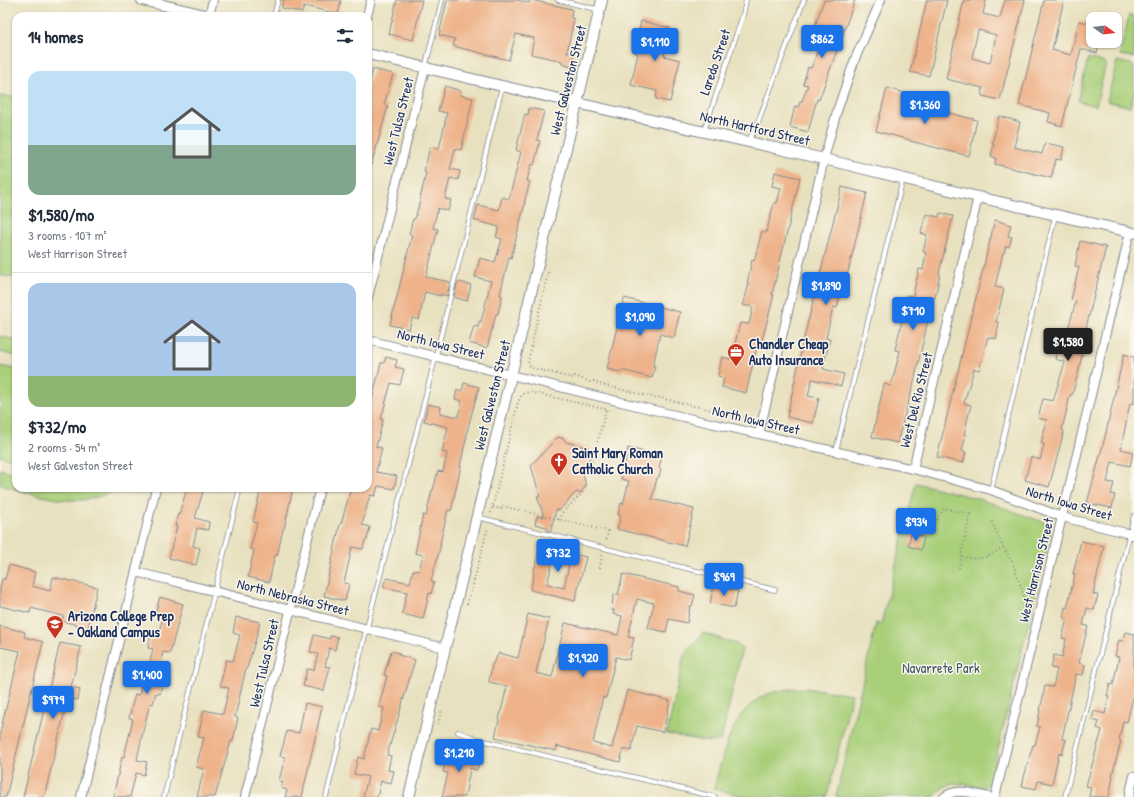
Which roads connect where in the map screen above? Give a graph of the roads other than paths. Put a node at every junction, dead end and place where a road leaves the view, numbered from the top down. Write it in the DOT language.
graph roads {
  1 [pos="142,0"];
  2 [pos="213,0"];
  3 [pos="278,0"];
  4 [pos="371,0"];
  5 [pos="442,0"];
  6 [pos="558,0"];
  7 [pos="746,0"];
  8 [pos="804,0"];
  9 [pos="881,0"];
  10 [pos="601,5"];
  11 [pos="192,12"];
  12 [pos="210,12"];
  13 [pos="275,12"];
  14 [pos="368,12"];
  15 [pos="372,55"];
  16 [pos="425,68"];
  17 [pos="502,86"];
  18 [pos="578,103"];
  19 [pos="704,131"];
  20 [pos="748,142"];
  21 [pos="824,159"];
  22 [pos="903,179"];
  23 [pos="978,197"];
  24 [pos="1055,215"];
  25 [pos="1132,233"];
  26 [pos="372,281"];
  27 [pos="372,341"];
  28 [pos="436,356"];
  29 [pos="511,375"];
  30 [pos="759,434"];
  31 [pos="836,452"];
  32 [pos="912,469"];
  33 [pos="990,490"];
  34 [pos="155,492"];
  35 [pos="239,492"];
  36 [pos="319,492"];
  37 [pos="1134,516"];
  38 [pos="477,517"];
  39 [pos="1062,517"];
  40 [pos="1132,535"];
  41 [pos="136,572"];
  42 [pos="775,590"];
  43 [pos="216,592"];
  44 [pos="290,609"];
  45 [pos="366,629"];
  46 [pos="445,648"];
  47 [pos="458,732"];
  48 [pos="1134,776"];
  49 [pos="81,797"];
  50 [pos="164,797"];
  51 [pos="246,797"];
  52 [pos="326,797"];
  53 [pos="409,797"];
  54 [pos="715,797"];
  55 [pos="944,797"];
  56 [pos="989,797"];
  57 [pos="995,797"];
  58 [pos="1065,797"];
  59 [pos="1129,797"];
  1 -- 11 [label="street"];
  2 -- 12 [label="street"];
  3 -- 13 [label="lane"];
  4 -- 14 [label="street"];
  5 -- 16 [label="lane"];
  6 -- 10 [label="lane"];
  7 -- 19 [label="lane, Laredo Street"];
  8 -- 20 [label="lane"];
  9 -- 21 [label="street"];
  10 -- 18 [label="street, West Galveston Street"];
  15 -- 16 [label="street, North Hartford Street"];
  16 -- 17 [label="street, North Hartford Street"];
  16 -- 26 [label="street, West Tulsa Street"];
  17 -- 18 [label="street, North Hartford Street"];
  17 -- 28 [label="lane"];
  18 -- 19 [label="street, North Hartford Street"];
  18 -- 29 [label="street, West Galveston Street"];
  19 -- 20 [label="street, North Hartford Street"];
  20 -- 21 [label="street, North Hartford Street"];
  21 -- 22 [label="street, North Hartford Street"];
  21 -- 30 [label="street"];
  22 -- 23 [label="street, North Hartford Street"];
  22 -- 31 [label="lane"];
  23 -- 24 [label="street, North Hartford Street"];
  23 -- 32 [label="street, West Del Rio Street"];
  24 -- 25 [label="street, North Hartford Street"];
  24 -- 33 [label="lane"];
  25 -- 39 [label="street, West Harrison Street"];
  27 -- 28 [label="street, North Iowa Street"];
  28 -- 29 [label="street, North Iowa Street"];
  28 -- 45 [label="lane"];
  29 -- 30 [label="street, North Iowa Street"];
  29 -- 38 [label="street, West Galveston Street"];
  30 -- 31 [label="street, North Iowa Street"];
  31 -- 32 [label="street, North Iowa Street"];
  32 -- 33 [label="street, North Iowa Street"];
  33 -- 39 [label="street, North Iowa Street"];
  34 -- 41 [label="street"];
  35 -- 43 [label="lane"];
  36 -- 44 [label="street, West Tulsa Street"];
  37 -- 40 [label="lane"];
  38 -- 42 [label="lane"];
  38 -- 46 [label="street, West Galveston Street"];
  39 -- 40 [label="street, North Iowa Street"];
  39 -- 57 [label="street, West Harrison Street"];
  40 -- 58 [label="lane"];
  41 -- 43 [label="street, North Nebraska Street"];
  41 -- 49 [label="street"];
  43 -- 44 [label="street, North Nebraska Street"];
  43 -- 50 [label="lane"];
  44 -- 45 [label="street, North Nebraska Street"];
  44 -- 51 [label="street, West Tulsa Street"];
  45 -- 46 [label="street, North Nebraska Street"];
  45 -- 52 [label="lane"];
  46 -- 53 [label="street, West Galveston Street"];
  47 -- 54 [label="lane"];
  48 -- 59 [label="street"];
  55 -- 56 [label="street"];
}
